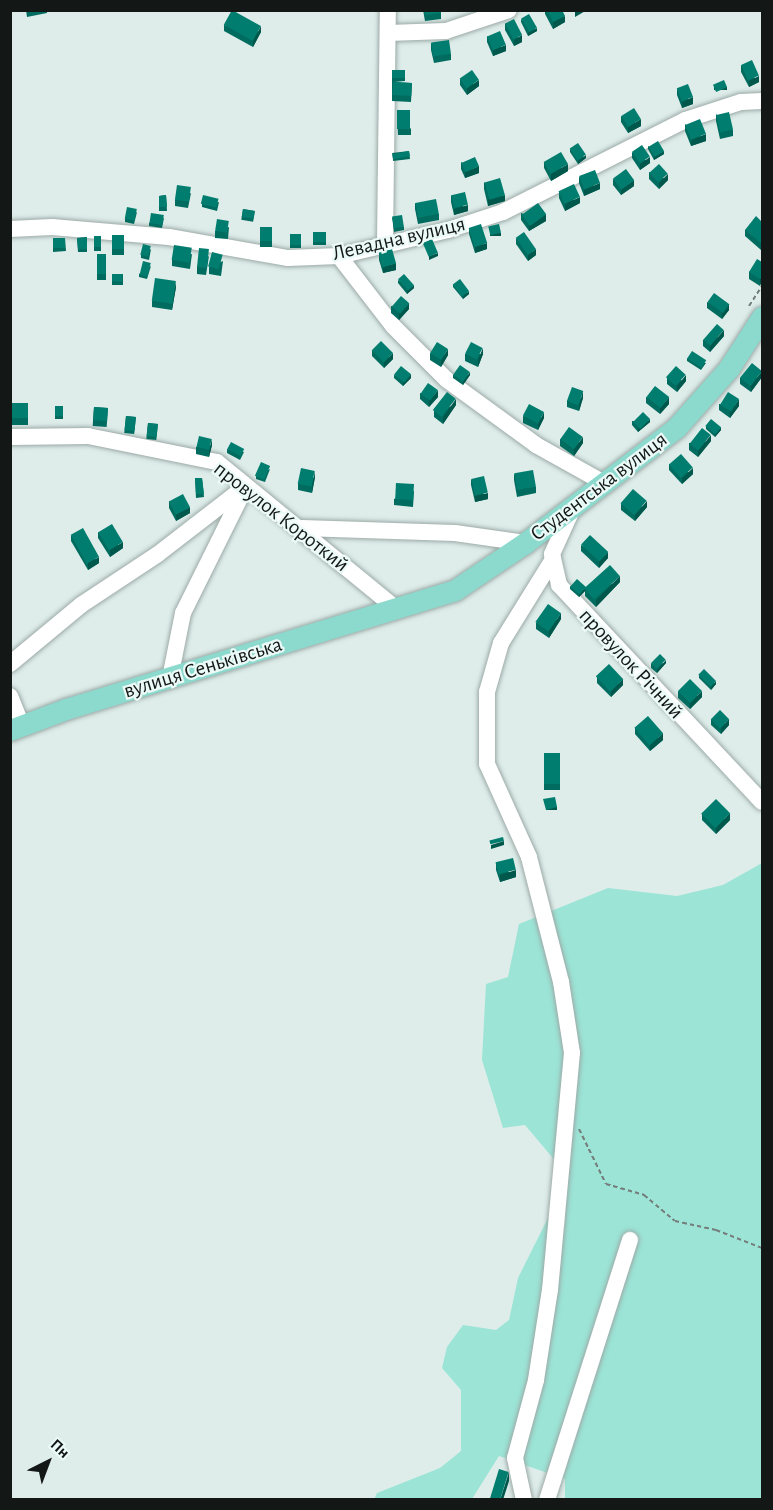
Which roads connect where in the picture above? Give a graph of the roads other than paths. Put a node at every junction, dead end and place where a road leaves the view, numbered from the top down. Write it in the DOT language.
graph roads {
  1 [pos="388,10"];
  2 [pos="509,10"];
  3 [pos="388,33"];
  4 [pos="762,101"];
  5 [pos="10,229"];
  6 [pos="386,242"];
  7 [pos="339,256"];
  8 [pos="753,316"];
  9 [pos="10,437"];
  10 [pos="604,483"];
  11 [pos="246,486"];
  12 [pos="573,507"];
  13 [pos="302,528"];
  14 [pos="525,543"];
  15 [pos="553,559"];
  16 [pos="398,610"];
  17 [pos="10,664"];
  18 [pos="170,678"];
  19 [pos="10,696"];
  20 [pos="16,728"];
  21 [pos="762,801"];
  22 [pos="630,1240"];
  23 [pos="524,1500"];
  24 [pos="547,1500"];
  1 -- 3 [label="street"];
  2 -- 3 [label="street"];
  3 -- 6 [label="street"];
  4 -- 6 [label="street, Левадна вулиця"];
  5 -- 7 [label="street, Левадна вулиця"];
  6 -- 7 [label="street, Левадна вулиця"];
  7 -- 10 [label="street"];
  8 -- 10 [label="main road, Студентська вулиця"];
  9 -- 11 [label="street, провулок Короткий"];
  10 -- 12 [label="main road, Студентська вулиця"];
  11 -- 13 [label="street, провулок Короткий"];
  11 -- 17 [label="street"];
  11 -- 18 [label="street"];
  12 -- 14 [label="main road, Студентська вулиця"];
  12 -- 15 [label="street"];
  13 -- 14 [label="street"];
  13 -- 16 [label="street, провулок Короткий"];
  14 -- 16 [label="main road, Студентська вулиця"];
  15 -- 21 [label="street, провулок Рiчний"];
  15 -- 23 [label="street"];
  16 -- 18 [label="main road, вулиця Сенькiвська"];
  18 -- 20 [label="main road, вулиця Сенькiвська"];
  19 -- 20 [label="street"];
  22 -- 24 [label="street"];
}
